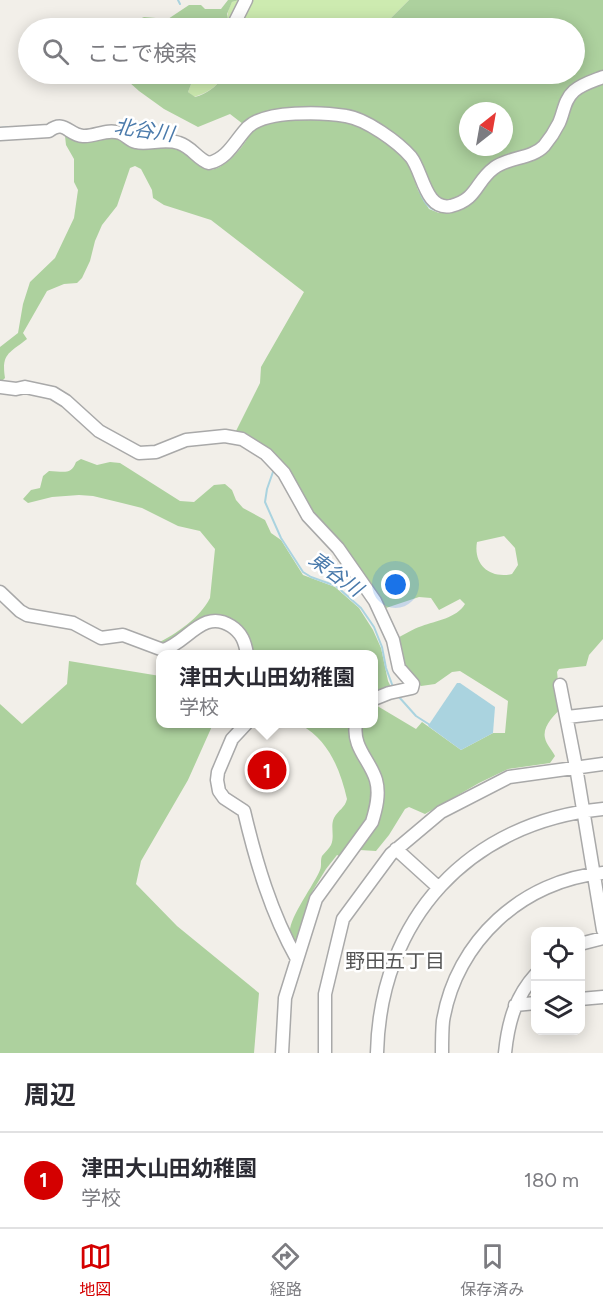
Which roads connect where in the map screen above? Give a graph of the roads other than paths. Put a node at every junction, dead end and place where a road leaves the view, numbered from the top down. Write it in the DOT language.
graph roads {
  1 [pos="246,0"];
  2 [pos="237,18"];
  3 [pos="603,77"];
  4 [pos="0,134"];
  5 [pos="0,387"];
  6 [pos="16,389"];
  7 [pos="0,395"];
  8 [pos="0,592"];
  9 [pos="163,650"];
  10 [pos="163,650"];
  11 [pos="246,650"];
  12 [pos="560,685"];
  13 [pos="378,698"];
  14 [pos="603,713"];
  15 [pos="567,717"];
  16 [pos="242,728"];
  17 [pos="356,728"];
  18 [pos="603,764"];
  19 [pos="576,767"];
  20 [pos="603,809"];
  21 [pos="583,811"];
  22 [pos="396,849"];
  23 [pos="598,873"];
  24 [pos="439,888"];
  25 [pos="603,930"];
  26 [pos="603,938"];
  27 [pos="585,943"];
  28 [pos="297,959"];
  29 [pos="531,980"];
  30 [pos="603,997"];
  31 [pos="585,999"];
  32 [pos="531,1004"];
  33 [pos="516,1005"];
  34 [pos="282,1053"];
  35 [pos="326,1053"];
  36 [pos="377,1053"];
  37 [pos="442,1053"];
  38 [pos="505,1053"];
  1 -- 2 [label="street"];
  3 -- 4 [label="street"];
  5 -- 6 [label="street"];
  6 -- 7 [label="street"];
  6 -- 13 [label="street"];
  8 -- 10 [label="street"];
  9 -- 11 [label="street"];
  12 -- 15 [label="street"];
  14 -- 15 [label="street"];
  15 -- 19 [label="street"];
  16 -- 28 [label="street"];
  17 -- 28 [label="street"];
  18 -- 19 [label="street"];
  19 -- 21 [label="street"];
  19 -- 22 [label="street"];
  20 -- 21 [label="street"];
  21 -- 23 [label="street"];
  21 -- 24 [label="street"];
  22 -- 24 [label="street"];
  22 -- 35 [label="street"];
  23 -- 25 [label="street"];
  23 -- 37 [label="street"];
  24 -- 36 [label="street"];
  26 -- 27 [label="street"];
  28 -- 34 [label="street"];
  29 -- 33 [label="street"];
  30 -- 31 [label="street"];
  32 -- 33 [label="street"];
  33 -- 38 [label="street"];
}
